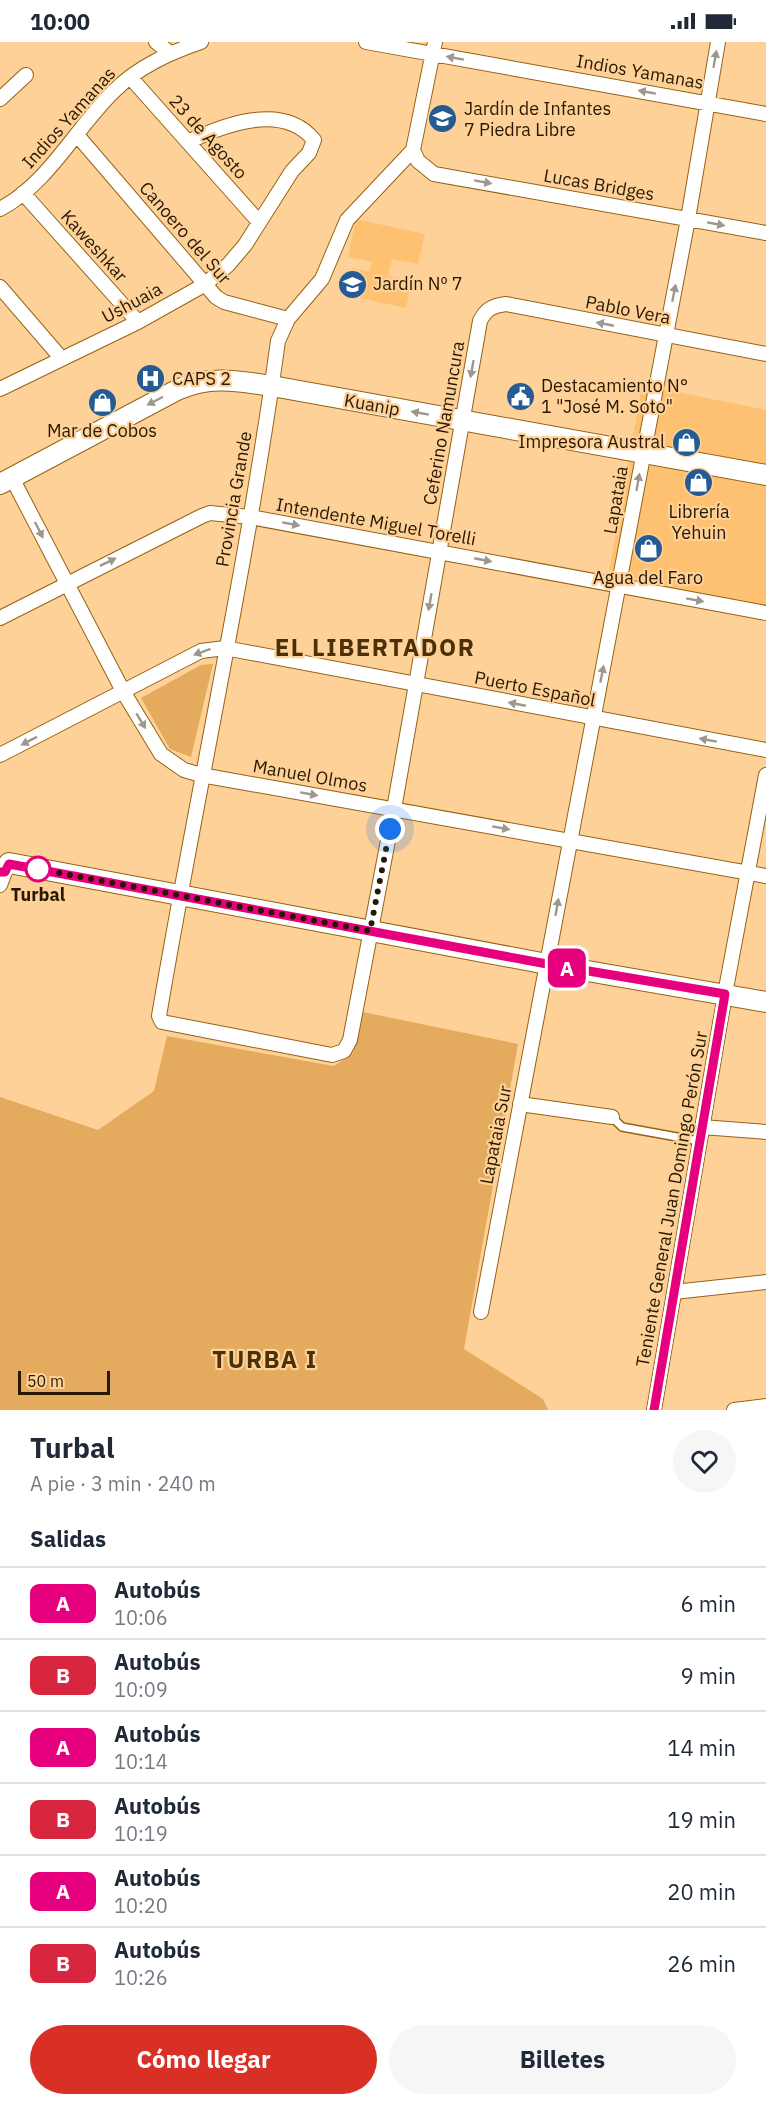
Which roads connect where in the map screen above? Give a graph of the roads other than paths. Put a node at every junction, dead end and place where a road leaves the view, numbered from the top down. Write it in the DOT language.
graph roads {
  1 [pos="156,42"];
  2 [pos="201,42"];
  3 [pos="366,42"];
  4 [pos="718,42"];
  5 [pos="434,48"];
  6 [pos="170,53"];
  7 [pos="26,75"];
  8 [pos="130,77"];
  9 [pos="0,99"];
  10 [pos="708,102"];
  11 [pos="766,114"];
  12 [pos="76,135"];
  13 [pos="188,142"];
  14 [pos="413,150"];
  15 [pos="23,194"];
  16 [pos="0,209"];
  17 [pos="688,219"];
  18 [pos="259,222"];
  19 [pos="766,233"];
  20 [pos="204,285"];
  21 [pos="0,287"];
  22 [pos="484,312"];
  23 [pos="288,319"];
  24 [pos="138,322"];
  25 [pos="666,336"];
  26 [pos="766,354"];
  27 [pos="62,359"];
  28 [pos="272,386"];
  29 [pos="0,389"];
  30 [pos="462,421"];
  31 [pos="643,453"];
  32 [pos="766,475"];
  33 [pos="6,481"];
  34 [pos="250,517"];
  35 [pos="439,551"];
  36 [pos="66,583"];
  37 [pos="619,586"];
  38 [pos="766,613"];
  39 [pos="0,618"];
  40 [pos="225,648"];
  41 [pos="416,686"];
  42 [pos="124,693"];
  43 [pos="594,719"];
  44 [pos="766,750"];
  45 [pos="0,755"];
  46 [pos="201,775"];
  47 [pos="766,775"];
  48 [pos="394,809"];
  49 [pos="570,840"];
  50 [pos="3,868"];
  51 [pos="747,873"];
  52 [pos="766,876"];
  53 [pos="179,896"];
  54 [pos="370,931"];
  55 [pos="547,964"];
  56 [pos="725,994"];
  57 [pos="766,1002"];
  58 [pos="350,1040"];
  59 [pos="520,1104"];
  60 [pos="612,1117"];
  61 [pos="766,1132"];
  62 [pos="700,1134"];
  63 [pos="766,1282"];
  64 [pos="674,1292"];
  65 [pos="481,1312"];
  66 [pos="766,1407"];
  67 [pos="654,1410"];
  68 [pos="734,1410"];
  1 -- 6 [label="street"];
  2 -- 6 [label="street, Indios Yamanas"];
  3 -- 5 [label="street, Indios Yamanas"];
  10 -- 4 [label="street, Lapataia, one-way"];
  10 -- 5 [label="street, Indios Yamanas, one-way"];
  5 -- 14 [label="street"];
  6 -- 8 [label="street, Indios Yamanas"];
  7 -- 9 [label="street"];
  8 -- 12 [label="street, Indios Yamanas"];
  8 -- 13 [label="street, 23 de Agosto"];
  10 -- 11 [label="street, Indios Yamanas"];
  10 -- 17 [label="street, Lapataia"];
  12 -- 15 [label="street, Indios Yamanas"];
  12 -- 20 [label="street, Canoero del Sur"];
  13 -- 18 [label="street, 23 de Agosto"];
  13 -- 18 [label="street, Ushuaia"];
  14 -- 17 [label="street, Lucas Bridges, one-way"];
  14 -- 23 [label="street, Provincia Grande"];
  15 -- 16 [label="street, Indios Yamanas"];
  15 -- 24 [label="street, Kaweshkar"];
  17 -- 19 [label="street, Lucas Bridges, one-way"];
  25 -- 17 [label="street, Lapataia, one-way"];
  18 -- 20 [label="street, Ushuaia"];
  20 -- 23 [label="street, Canoero del Sur"];
  20 -- 24 [label="street, Ushuaia"];
  21 -- 27 [label="street"];
  25 -- 22 [label="street, Pablo Vera, one-way"];
  22 -- 30 [label="street, Ceferino Namuncura, one-way"];
  23 -- 28 [label="street, Provincia Grande"];
  24 -- 27 [label="street, Ushuaia"];
  25 -- 26 [label="street, Pablo Vera"];
  25 -- 31 [label="street, Lapataia"];
  27 -- 29 [label="street, Ushuaia"];
  30 -- 28 [label="main road, Kuanip, one-way"];
  28 -- 33 [label="main road, Kuanip, one-way"];
  28 -- 34 [label="street, Provincia Grande"];
  30 -- 31 [label="main road, Kuanip"];
  30 -- 35 [label="street, Ceferino Namuncura"];
  31 -- 32 [label="main road, Kuanip"];
  37 -- 31 [label="street, Lapataia, one-way"];
  33 -- 36 [label="street, Manuel Olmos, one-way"];
  34 -- 35 [label="street, Intendente Miguel Torelli, one-way"];
  36 -- 34 [label="street, Intendente Miguel Torelli, one-way"];
  34 -- 40 [label="street, Provincia Grande"];
  35 -- 37 [label="street, Intendente Miguel Torelli, one-way"];
  35 -- 41 [label="street, Ceferino Namuncura, one-way"];
  36 -- 39 [label="street, Intendente Miguel Torelli"];
  36 -- 42 [label="street, Manuel Olmos"];
  37 -- 38 [label="street, Intendente Miguel Torelli, one-way"];
  43 -- 37 [label="street, Lapataia, one-way"];
  40 -- 41 [label="street, Puerto Español"];
  40 -- 42 [label="street, Puerto Español, one-way"];
  40 -- 46 [label="street, Provincia Grande"];
  43 -- 41 [label="street, Puerto Español, one-way"];
  41 -- 48 [label="street, Ceferino Namuncura"];
  42 -- 45 [label="street, Puerto Español, one-way"];
  42 -- 46 [label="street, Manuel Olmos, one-way"];
  44 -- 43 [label="street, Puerto Español, one-way"];
  43 -- 49 [label="street, Lapataia"];
  46 -- 48 [label="street, Manuel Olmos, one-way"];
  46 -- 53 [label="street, Provincia Grande"];
  47 -- 51 [label="street, Teniente General Juan Domingo Perón Sur"];
  48 -- 49 [label="street, Manuel Olmos, one-way"];
  48 -- 54 [label="street, Ceferino Namuncura"];
  49 -- 51 [label="street, Manuel Olmos"];
  55 -- 49 [label="street, Lapataia, one-way"];
  50 -- 53 [label="main road"];
  51 -- 52 [label="street, Manuel Olmos"];
  51 -- 56 [label="street, Teniente General Juan Domingo Perón Sur"];
  53 -- 54 [label="main road"];
  53 -- 58 [label="street, Provincia Grande"];
  54 -- 55 [label="main road"];
  54 -- 58 [label="street, Ceferino Namuncura"];
  55 -- 56 [label="main road"];
  55 -- 59 [label="street, Lapataia Sur"];
  56 -- 57 [label="main road"];
  56 -- 62 [label="street, Teniente General Juan Domingo Perón Sur"];
  59 -- 60 [label="street"];
  59 -- 65 [label="street, Lapataia Sur"];
  60 -- 62 [label="lane"];
  61 -- 62 [label="street"];
  62 -- 64 [label="street, Teniente General Juan Domingo Perón Sur"];
  63 -- 64 [label="street"];
  64 -- 67 [label="street, Teniente General Juan Domingo Perón Sur"];
  66 -- 68 [label="street"];
}
